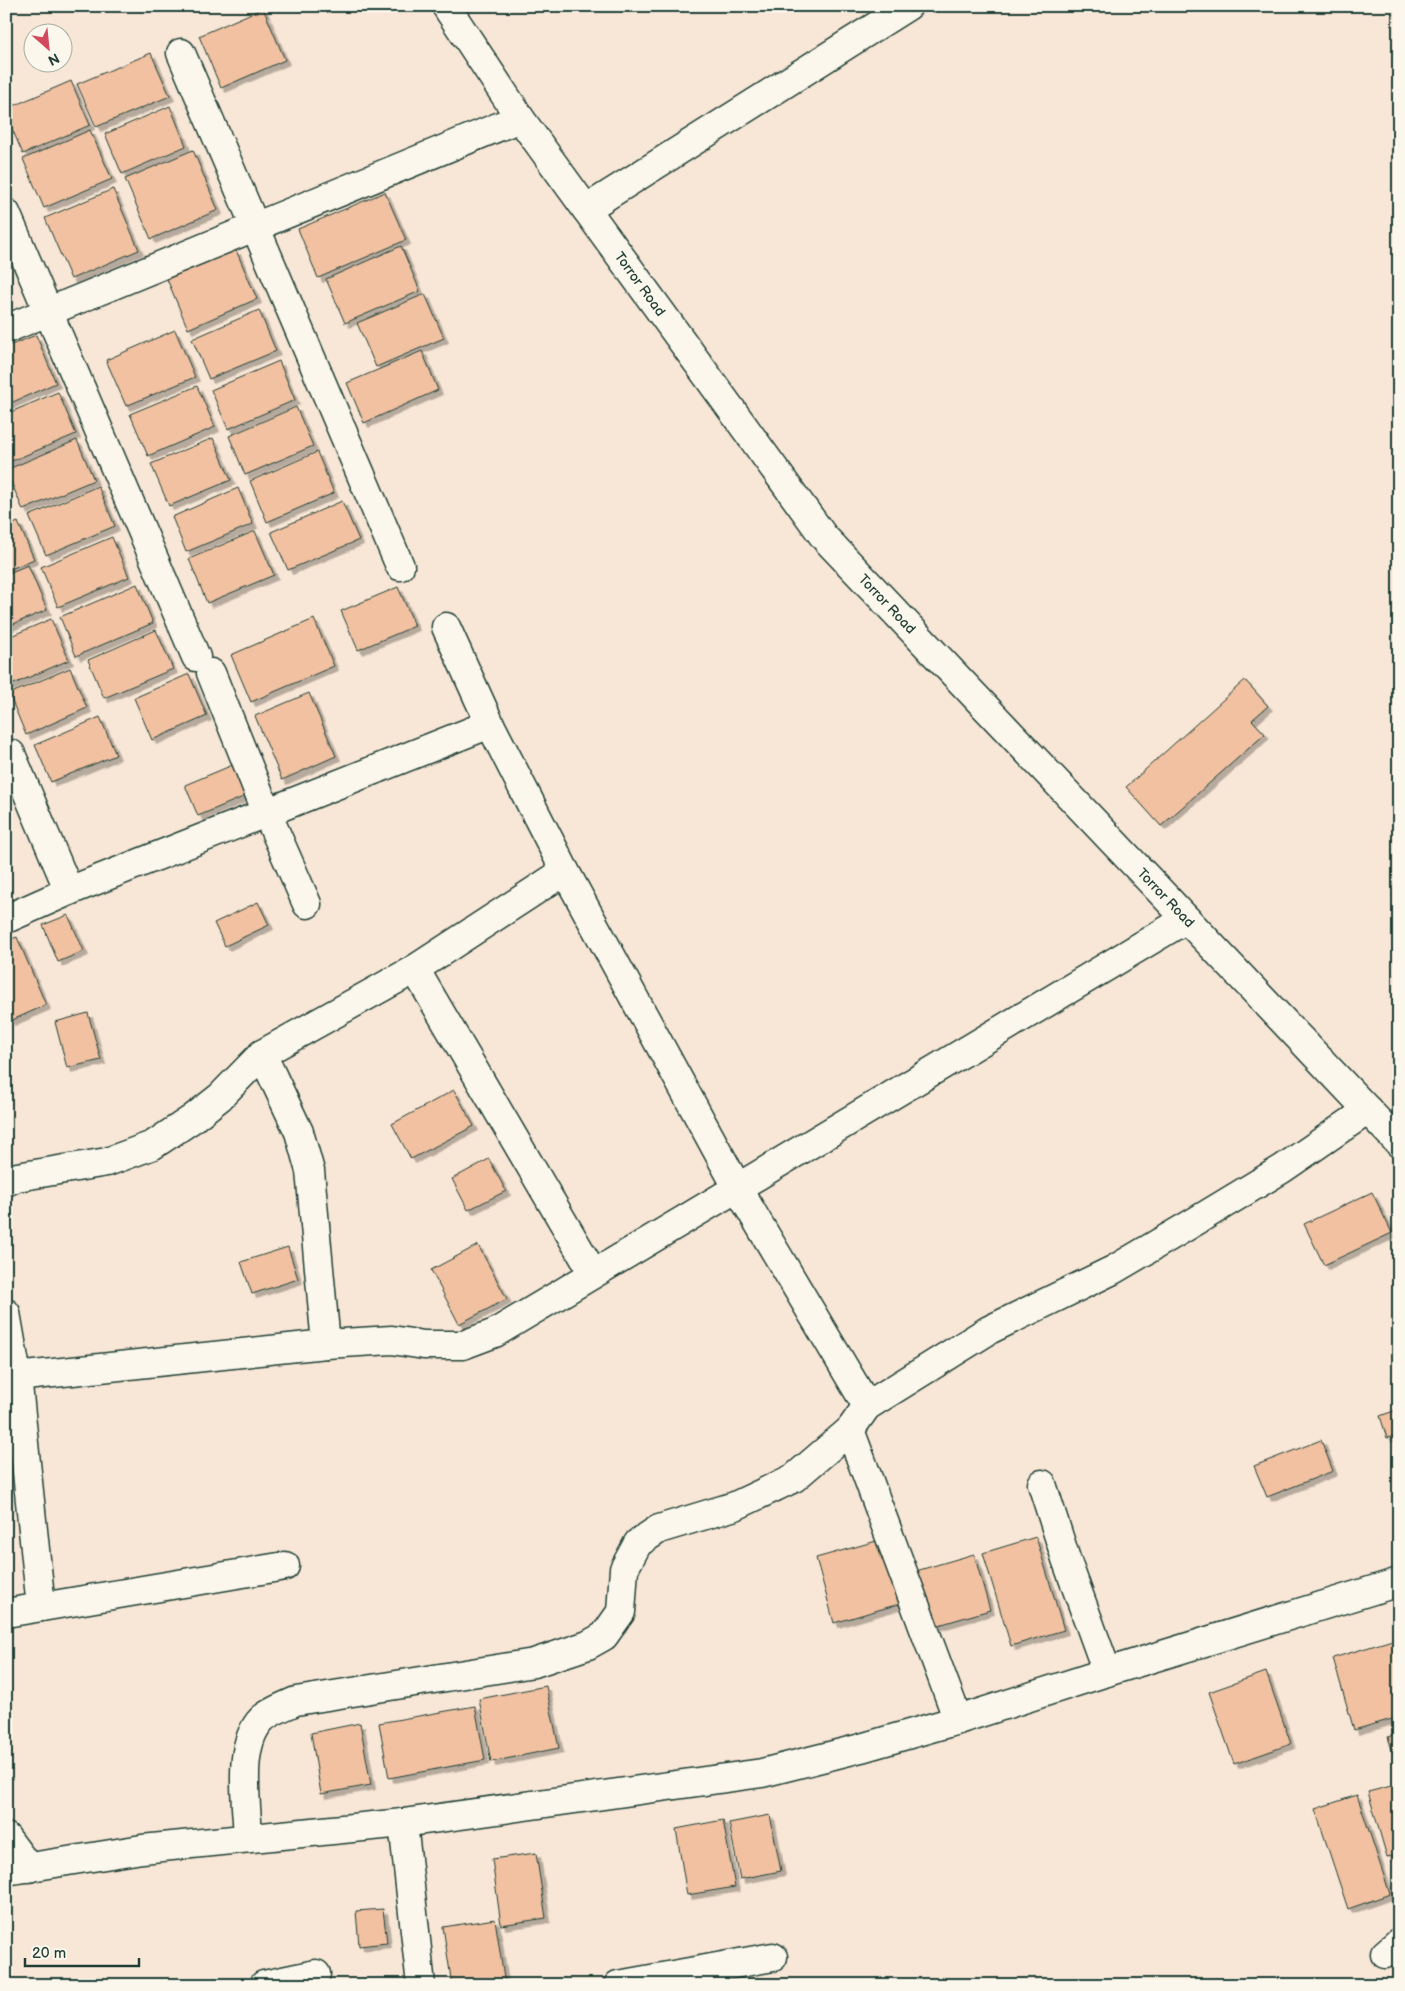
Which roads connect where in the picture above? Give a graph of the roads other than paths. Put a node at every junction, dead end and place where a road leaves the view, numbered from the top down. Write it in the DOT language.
graph roads {
  1 [pos="446,6"];
  2 [pos="908,6"];
  3 [pos="181,53"];
  4 [pos="520,118"];
  5 [pos="586,209"];
  6 [pos="6,213"];
  7 [pos="256,227"];
  8 [pos="48,312"];
  9 [pos="6,329"];
  10 [pos="400,566"];
  11 [pos="446,627"];
  12 [pos="490,724"];
  13 [pos="11,754"];
  14 [pos="267,813"];
  15 [pos="565,871"];
  16 [pos="69,891"];
  17 [pos="307,904"];
  18 [pos="6,919"];
  19 [pos="1186,919"];
  20 [pos="415,969"];
  21 [pos="262,1054"];
  22 [pos="1368,1110"];
  23 [pos="1399,1143"];
  24 [pos="6,1182"];
  25 [pos="737,1187"];
  26 [pos="593,1274"];
  27 [pos="6,1313"];
  28 [pos="326,1344"];
  29 [pos="12,1377"];
  30 [pos="867,1406"];
  31 [pos="850,1430"];
  32 [pos="1042,1484"];
  33 [pos="285,1566"];
  34 [pos="1399,1582"];
  35 [pos="41,1607"];
  36 [pos="6,1613"];
  37 [pos="1107,1672"];
  38 [pos="958,1720"];
  39 [pos="403,1823"];
  40 [pos="6,1838"];
  41 [pos="248,1838"];
  42 [pos="18,1869"];
  43 [pos="773,1957"];
  44 [pos="316,1974"];
  45 [pos="264,1985"];
  46 [pos="421,1985"];
  47 [pos="618,1985"];
  1 -- 4 [label="street, Torror Road"];
  2 -- 5 [label="street"];
  3 -- 7 [label="street"];
  4 -- 5 [label="street, Torror Road"];
  4 -- 7 [label="street"];
  5 -- 19 [label="street, Torror Road"];
  6 -- 8 [label="street"];
  7 -- 8 [label="street"];
  7 -- 10 [label="street"];
  8 -- 9 [label="street"];
  8 -- 14 [label="street"];
  11 -- 12 [label="street"];
  12 -- 14 [label="street"];
  12 -- 15 [label="street"];
  13 -- 16 [label="street"];
  14 -- 16 [label="street"];
  14 -- 17 [label="street"];
  15 -- 20 [label="street"];
  15 -- 25 [label="street"];
  16 -- 18 [label="street"];
  19 -- 22 [label="street, Torror Road"];
  19 -- 25 [label="street"];
  20 -- 21 [label="street"];
  20 -- 26 [label="street"];
  21 -- 24 [label="street"];
  21 -- 28 [label="street"];
  22 -- 23 [label="street, Torror Road"];
  22 -- 30 [label="street"];
  25 -- 26 [label="street"];
  25 -- 30 [label="street"];
  26 -- 28 [label="street"];
  27 -- 29 [label="street"];
  28 -- 29 [label="street"];
  29 -- 35 [label="street"];
  30 -- 31 [label="street"];
  31 -- 38 [label="street"];
  31 -- 41 [label="street"];
  32 -- 37 [label="street"];
  33 -- 35 [label="street"];
  34 -- 37 [label="street"];
  35 -- 36 [label="street"];
  37 -- 38 [label="street"];
  38 -- 39 [label="street"];
  39 -- 41 [label="street"];
  39 -- 46 [label="street"];
  40 -- 42 [label="street"];
  41 -- 42 [label="street"];
  43 -- 47 [label="street"];
  44 -- 45 [label="street"];
}
